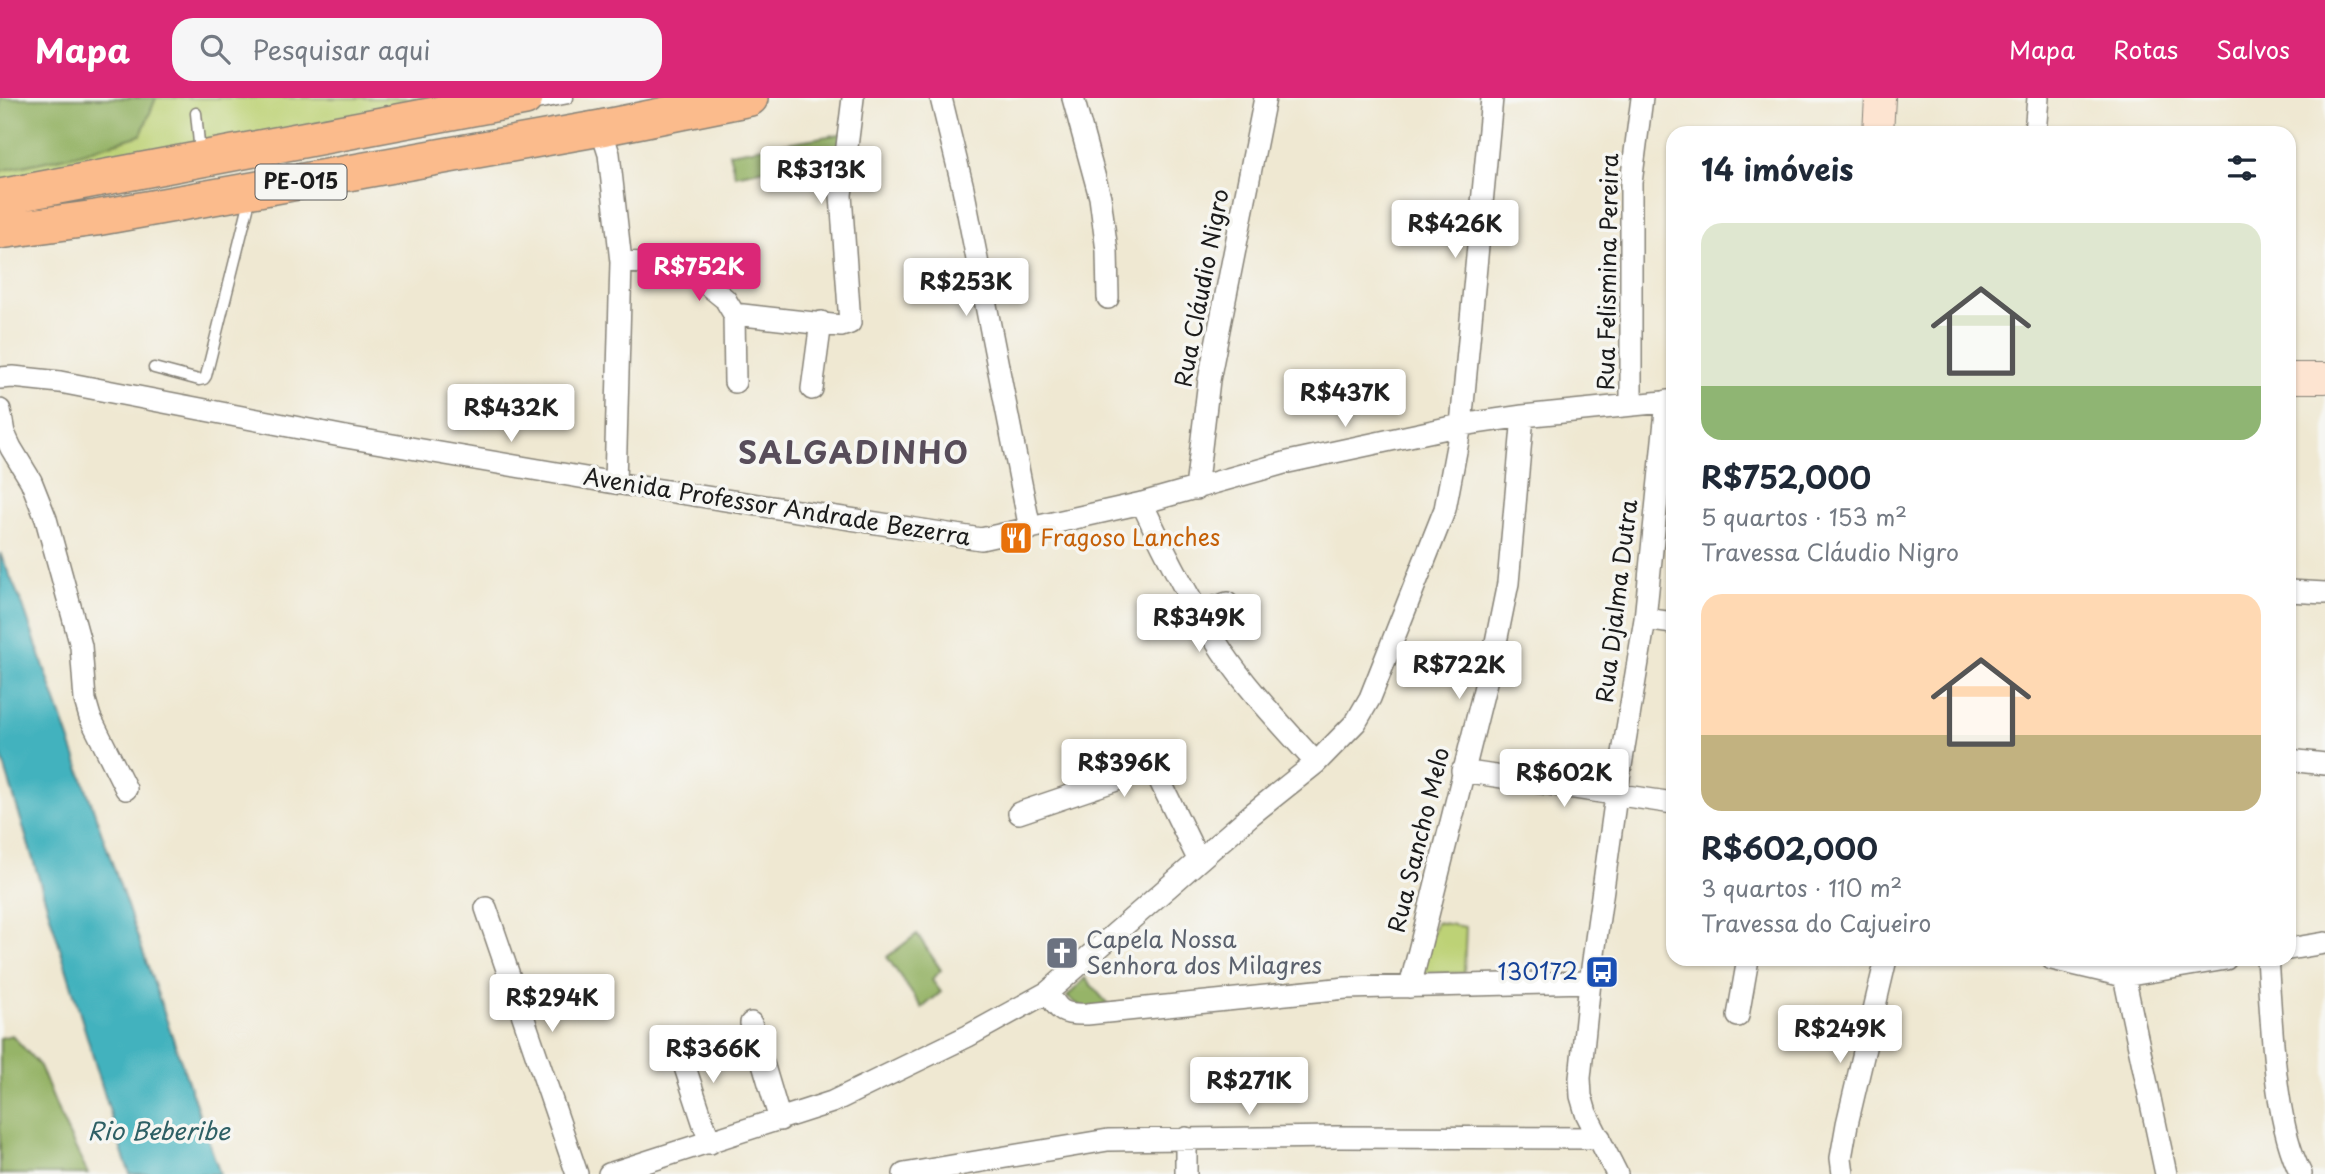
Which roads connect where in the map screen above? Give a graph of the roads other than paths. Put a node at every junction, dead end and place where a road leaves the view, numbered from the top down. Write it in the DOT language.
graph roads {
  1 [pos="525,98"];
  2 [pos="569,98"];
  3 [pos="692,98"];
  4 [pos="750,98"];
  5 [pos="853,98"];
  6 [pos="941,98"];
  7 [pos="1073,98"];
  8 [pos="1265,98"];
  9 [pos="1492,98"];
  10 [pos="1642,98"];
  11 [pos="1880,98"];
  12 [pos="2038,98"];
  13 [pos="196,113"];
  14 [pos="600,126"];
  15 [pos="1878,126"];
  16 [pos="2036,126"];
  17 [pos="197,174"];
  18 [pos="253,190"];
  19 [pos="0,197"];
  20 [pos="0,204"];
  21 [pos="0,231"];
  22 [pos="621,262"];
  23 [pos="1108,299"];
  24 [pos="734,314"];
  25 [pos="821,322"];
  26 [pos="154,368"];
  27 [pos="0,378"];
  28 [pos="2296,378"];
  29 [pos="2325,378"];
  30 [pos="735,382"];
  31 [pos="812,389"];
  32 [pos="1666,401"];
  33 [pos="1631,405"];
  34 [pos="0,410"];
  35 [pos="1523,416"];
  36 [pos="1461,425"];
  37 [pos="1666,436"];
  38 [pos="615,483"];
  39 [pos="1196,488"];
  40 [pos="1142,503"];
  41 [pos="1030,529"];
  42 [pos="2296,591"];
  43 [pos="2325,593"];
  44 [pos="1227,603"];
  45 [pos="1198,613"];
  46 [pos="1645,619"];
  47 [pos="1666,622"];
  48 [pos="2296,761"];
  49 [pos="1317,763"];
  50 [pos="2325,764"];
  51 [pos="1462,771"];
  52 [pos="126,789"];
  53 [pos="1616,796"];
  54 [pos="1666,802"];
  55 [pos="1019,813"];
  56 [pos="1198,859"];
  57 [pos="486,908"];
  58 [pos="2325,943"];
  59 [pos="2296,948"];
  60 [pos="1747,966"];
  61 [pos="1884,966"];
  62 [pos="2268,966"];
  63 [pos="2123,967"];
  64 [pos="1590,982"];
  65 [pos="1410,987"];
  66 [pos="1048,992"];
  67 [pos="1738,1016"];
  68 [pos="751,1023"];
  69 [pos="676,1040"];
  70 [pos="780,1120"];
  71 [pos="1600,1138"];
  72 [pos="1186,1139"];
  73 [pos="710,1143"];
  74 [pos="578,1174"];
  75 [pos="609,1174"];
  76 [pos="904,1174"];
  77 [pos="1185,1174"];
  78 [pos="1617,1174"];
  79 [pos="1843,1174"];
  80 [pos="2166,1174"];
  81 [pos="2301,1174"];
  1 -- 17 [label="highway, PE-015"];
  2 -- 20 [label="lane"];
  3 -- 14 [label="lane"];
  4 -- 14 [label="highway, PE-015"];
  5 -- 25 [label="street"];
  6 -- 41 [label="street"];
  7 -- 23 [label="street"];
  8 -- 39 [label="street, Rua Cláudio Nigro"];
  9 -- 36 [label="street"];
  10 -- 33 [label="street, Rua Felismina Pereira"];
  11 -- 15 [label="main road"];
  12 -- 16 [label="street"];
  13 -- 17 [label="lane"];
  14 -- 17 [label="lane"];
  14 -- 18 [label="highway, PE-015"];
  14 -- 22 [label="street"];
  17 -- 19 [label="highway, PE-015"];
  18 -- 21 [label="highway, PE-015"];
  18 -- 26 [label="lane"];
  22 -- 24 [label="street"];
  22 -- 38 [label="street"];
  24 -- 25 [label="street"];
  24 -- 30 [label="street"];
  25 -- 31 [label="street"];
  27 -- 38 [label="street, Avenida Professor Andrade Bezerra"];
  28 -- 29 [label="main road"];
  32 -- 33 [label="street, Avenida Professor Andrade Bezerra"];
  33 -- 35 [label="street, Avenida Professor Andrade Bezerra"];
  34 -- 52 [label="street"];
  35 -- 36 [label="street, Avenida Professor Andrade Bezerra"];
  35 -- 51 [label="street, Rua Sancho Melo"];
  36 -- 39 [label="street, Avenida Professor Andrade Bezerra"];
  36 -- 49 [label="street"];
  37 -- 46 [label="street, Rua Djalma Dutra"];
  38 -- 41 [label="street, Avenida Professor Andrade Bezerra"];
  39 -- 40 [label="street, Avenida Professor Andrade Bezerra"];
  40 -- 41 [label="street, Avenida Professor Andrade Bezerra"];
  40 -- 45 [label="street"];
  42 -- 43 [label="street"];
  44 -- 45 [label="street"];
  45 -- 49 [label="street"];
  46 -- 47 [label="street"];
  46 -- 53 [label="street, Rua Djalma Dutra"];
  48 -- 50 [label="street"];
  49 -- 56 [label="street"];
  51 -- 53 [label="street"];
  51 -- 65 [label="street, Rua Sancho Melo"];
  53 -- 54 [label="street"];
  53 -- 64 [label="street, Rua Djalma Dutra"];
  55 -- 56 [label="street"];
  56 -- 66 [label="street"];
  57 -- 74 [label="street"];
  58 -- 59 [label="street"];
  60 -- 67 [label="street"];
  61 -- 79 [label="street"];
  62 -- 81 [label="street"];
  63 -- 80 [label="street"];
  64 -- 65 [label="street"];
  64 -- 71 [label="street, Rua Djalma Dutra"];
  65 -- 66 [label="street"];
  66 -- 70 [label="street"];
  68 -- 70 [label="street"];
  69 -- 73 [label="street"];
  70 -- 73 [label="street"];
  71 -- 72 [label="street"];
  71 -- 78 [label="street, Rua Djalma Dutra"];
  72 -- 76 [label="street"];
  72 -- 77 [label="street"];
  73 -- 75 [label="street"];
}
